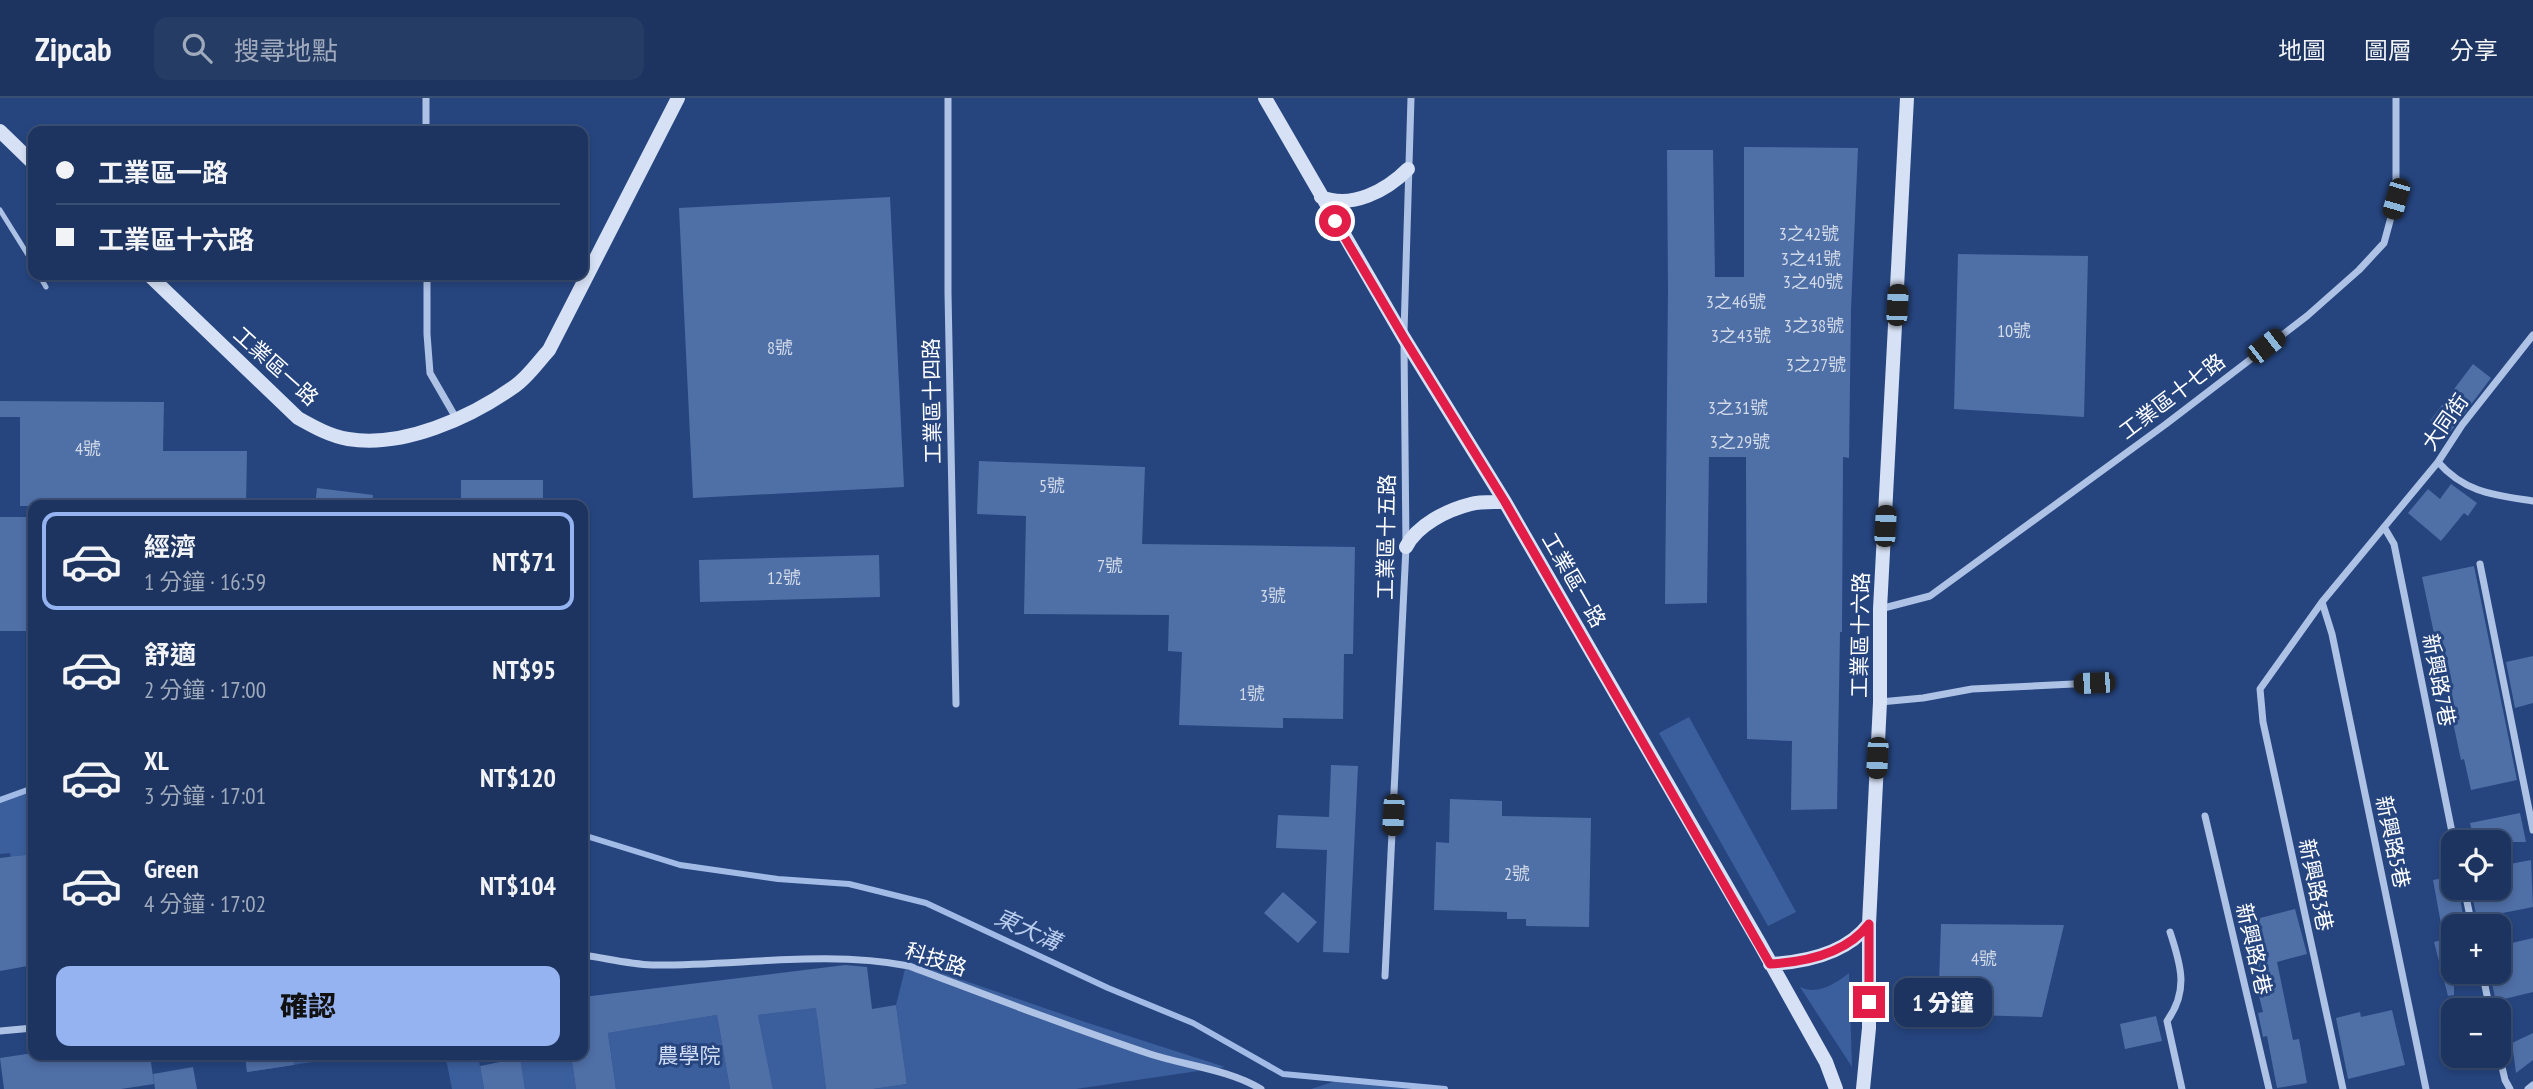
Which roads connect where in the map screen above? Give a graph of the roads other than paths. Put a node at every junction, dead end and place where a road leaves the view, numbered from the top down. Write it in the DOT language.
graph roads {
  1 [pos="426,98"];
  2 [pos="677,98"];
  3 [pos="948,98"];
  4 [pos="1265,98"];
  5 [pos="1412,98"];
  6 [pos="1907,98"];
  7 [pos="2396,98"];
  8 [pos="426,126"];
  9 [pos="0,131"];
  10 [pos="28,158"];
  11 [pos="1408,169"];
  12 [pos="1321,197"];
  13 [pos="0,210"];
  14 [pos="28,254"];
  15 [pos="588,273"];
  16 [pos="42,280"];
  17 [pos="154,280"];
  18 [pos="427,280"];
  19 [pos="585,280"];
  20 [pos="46,286"];
  21 [pos="2533,335"];
  22 [pos="1404,338"];
  23 [pos="456,418"];
  24 [pos="2438,462"];
  25 [pos="2533,501"];
  26 [pos="1505,502"];
  27 [pos="2384,527"];
  28 [pos="1406,547"];
  29 [pos="2480,564"];
  30 [pos="2322,602"];
  31 [pos="1880,609"];
  32 [pos="2094,683"];
  33 [pos="2260,689"];
  34 [pos="1880,702"];
  35 [pos="956,704"];
  36 [pos="2205,816"];
  37 [pos="2452,830"];
  38 [pos="2533,830"];
  39 [pos="1869,924"];
  40 [pos="2170,932"];
  41 [pos="588,956"];
  42 [pos="1770,964"];
  43 [pos="1385,976"];
  44 [pos="28,1028"];
  45 [pos="0,1031"];
  46 [pos="2502,1068"];
  47 [pos="2533,1085"];
  48 [pos="1261,1089"];
  49 [pos="1836,1089"];
  50 [pos="1863,1089"];
  51 [pos="2182,1089"];
  52 [pos="2269,1089"];
  53 [pos="2343,1089"];
  54 [pos="2426,1089"];
  55 [pos="2510,1089"];
  56 [pos="2528,1089"];
  1 -- 8 [label="street"];
  2 -- 15 [label="street, 工業區一路"];
  3 -- 35 [label="street, 工業區十四路"];
  4 -- 12 [label="street, 工業區一路"];
  5 -- 11 [label="street, 工業區十五路"];
  6 -- 31 [label="street, 工業區十六路"];
  7 -- 31 [label="street, 工業區十七路"];
  9 -- 10 [label="street"];
  11 -- 12 [label="street"];
  11 -- 22 [label="street, 工業區十五路"];
  12 -- 22 [label="street, 工業區一路"];
  13 -- 14 [label="lane"];
  16 -- 20 [label="lane"];
  17 -- 23 [label="street, 工業區一路"];
  18 -- 23 [label="street"];
  19 -- 23 [label="street, 工業區一路"];
  21 -- 24 [label="street, 大同街"];
  22 -- 26 [label="street, 工業區一路"];
  22 -- 28 [label="street, 工業區十五路"];
  24 -- 25 [label="street"];
  24 -- 27 [label="street, 大同街"];
  26 -- 28 [label="street"];
  26 -- 42 [label="street, 工業區一路"];
  27 -- 30 [label="street, 大同街"];
  27 -- 37 [label="street, 新興路7巷"];
  28 -- 43 [label="street, 工業區十五路"];
  29 -- 38 [label="street"];
  30 -- 33 [label="street, 大同街"];
  30 -- 54 [label="street, 新興路5巷"];
  31 -- 34 [label="street, 工業區十六路"];
  32 -- 34 [label="street"];
  33 -- 53 [label="street, 新興路3巷"];
  34 -- 39 [label="street, 工業區十六路"];
  36 -- 52 [label="street, 新興路2巷"];
  39 -- 42 [label="street"];
  39 -- 50 [label="street, 工業區十六路"];
  40 -- 51 [label="street"];
  41 -- 48 [label="street, 科技路"];
  42 -- 49 [label="street, 工業區一路"];
  44 -- 45 [label="street"];
  46 -- 55 [label="street"];
  47 -- 56 [label="street"];
}
